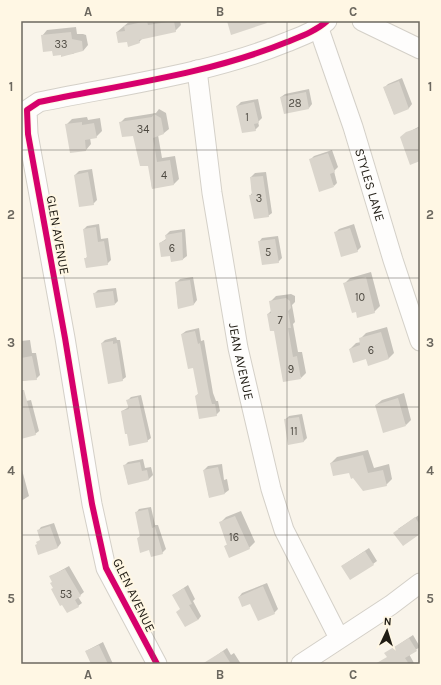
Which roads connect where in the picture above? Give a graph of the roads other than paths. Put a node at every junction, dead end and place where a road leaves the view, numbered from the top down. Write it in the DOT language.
graph roads {
  1 [pos="362,21"];
  2 [pos="323,25"];
  3 [pos="420,49"];
  4 [pos="197,70"];
  5 [pos="420,341"];
  6 [pos="420,583"];
  7 [pos="339,638"];
  8 [pos="157,664"];
  9 [pos="301,664"];
  1 -- 3 [label="street"];
  2 -- 4 [label="street, GLEN AVENUE"];
  2 -- 5 [label="street, STYLES LANE"];
  4 -- 7 [label="street, JEAN AVENUE"];
  4 -- 8 [label="street, GLEN AVENUE"];
  6 -- 7 [label="street"];
  7 -- 9 [label="street"];
}
